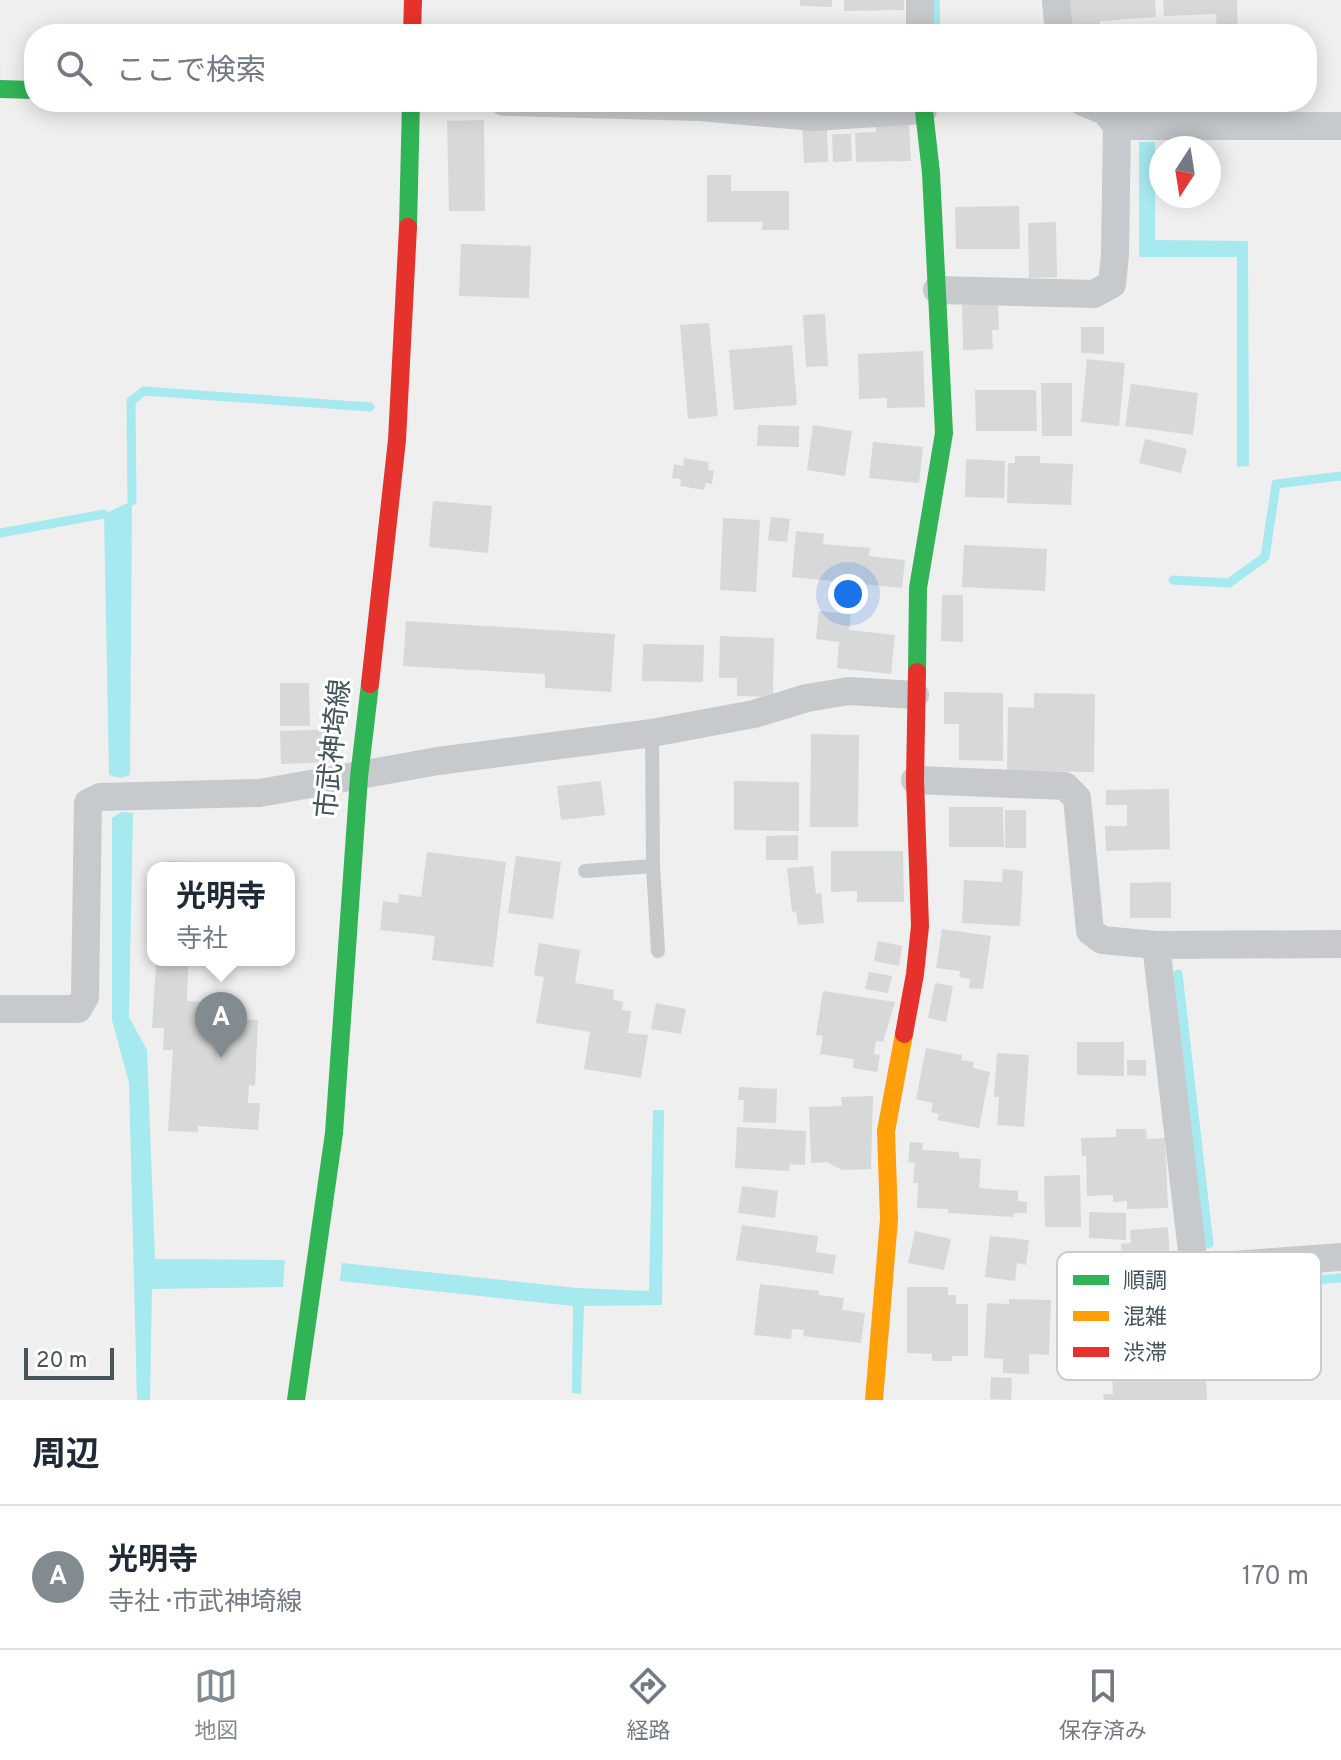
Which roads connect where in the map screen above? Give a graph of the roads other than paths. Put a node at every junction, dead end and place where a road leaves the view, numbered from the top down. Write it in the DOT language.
graph roads {
  1 [pos="413,0"];
  2 [pos="920,0"];
  3 [pos="1056,2"];
  4 [pos="412,24"];
  5 [pos="920,24"];
  6 [pos="1058,24"];
  7 [pos="0,89"];
  8 [pos="24,90"];
  9 [pos="411,112"];
  10 [pos="756,112"];
  11 [pos="864,112"];
  12 [pos="924,112"];
  13 [pos="1106,112"];
  14 [pos="1117,126"];
  15 [pos="1341,126"];
  16 [pos="949,290"];
  17 [pos="915,695"];
  18 [pos="652,733"];
  19 [pos="359,777"];
  20 [pos="927,781"];
  21 [pos="653,866"];
  22 [pos="585,871"];
  23 [pos="1341,944"];
  24 [pos="1156,945"];
  25 [pos="658,951"];
  26 [pos="0,1009"];
  27 [pos="1192,1252"];
  28 [pos="1341,1257"];
  29 [pos="1321,1258"];
  30 [pos="296,1400"];
  31 [pos="874,1400"];
  1 -- 4 [label="street"];
  2 -- 5 [label="street"];
  3 -- 6 [label="street"];
  7 -- 8 [label="street"];
  9 -- 19 [label="street, 市武神埼線"];
  10 -- 11 [label="street"];
  12 -- 16 [label="street"];
  13 -- 14 [label="street"];
  14 -- 15 [label="street"];
  14 -- 16 [label="street"];
  16 -- 17 [label="street"];
  17 -- 18 [label="street"];
  17 -- 20 [label="street"];
  18 -- 19 [label="street"];
  18 -- 21 [label="lane"];
  19 -- 26 [label="street"];
  19 -- 30 [label="street, 市武神埼線"];
  20 -- 24 [label="street"];
  20 -- 31 [label="street"];
  21 -- 22 [label="lane"];
  21 -- 25 [label="lane"];
  23 -- 24 [label="street"];
  24 -- 27 [label="street"];
  28 -- 29 [label="street"];
}
